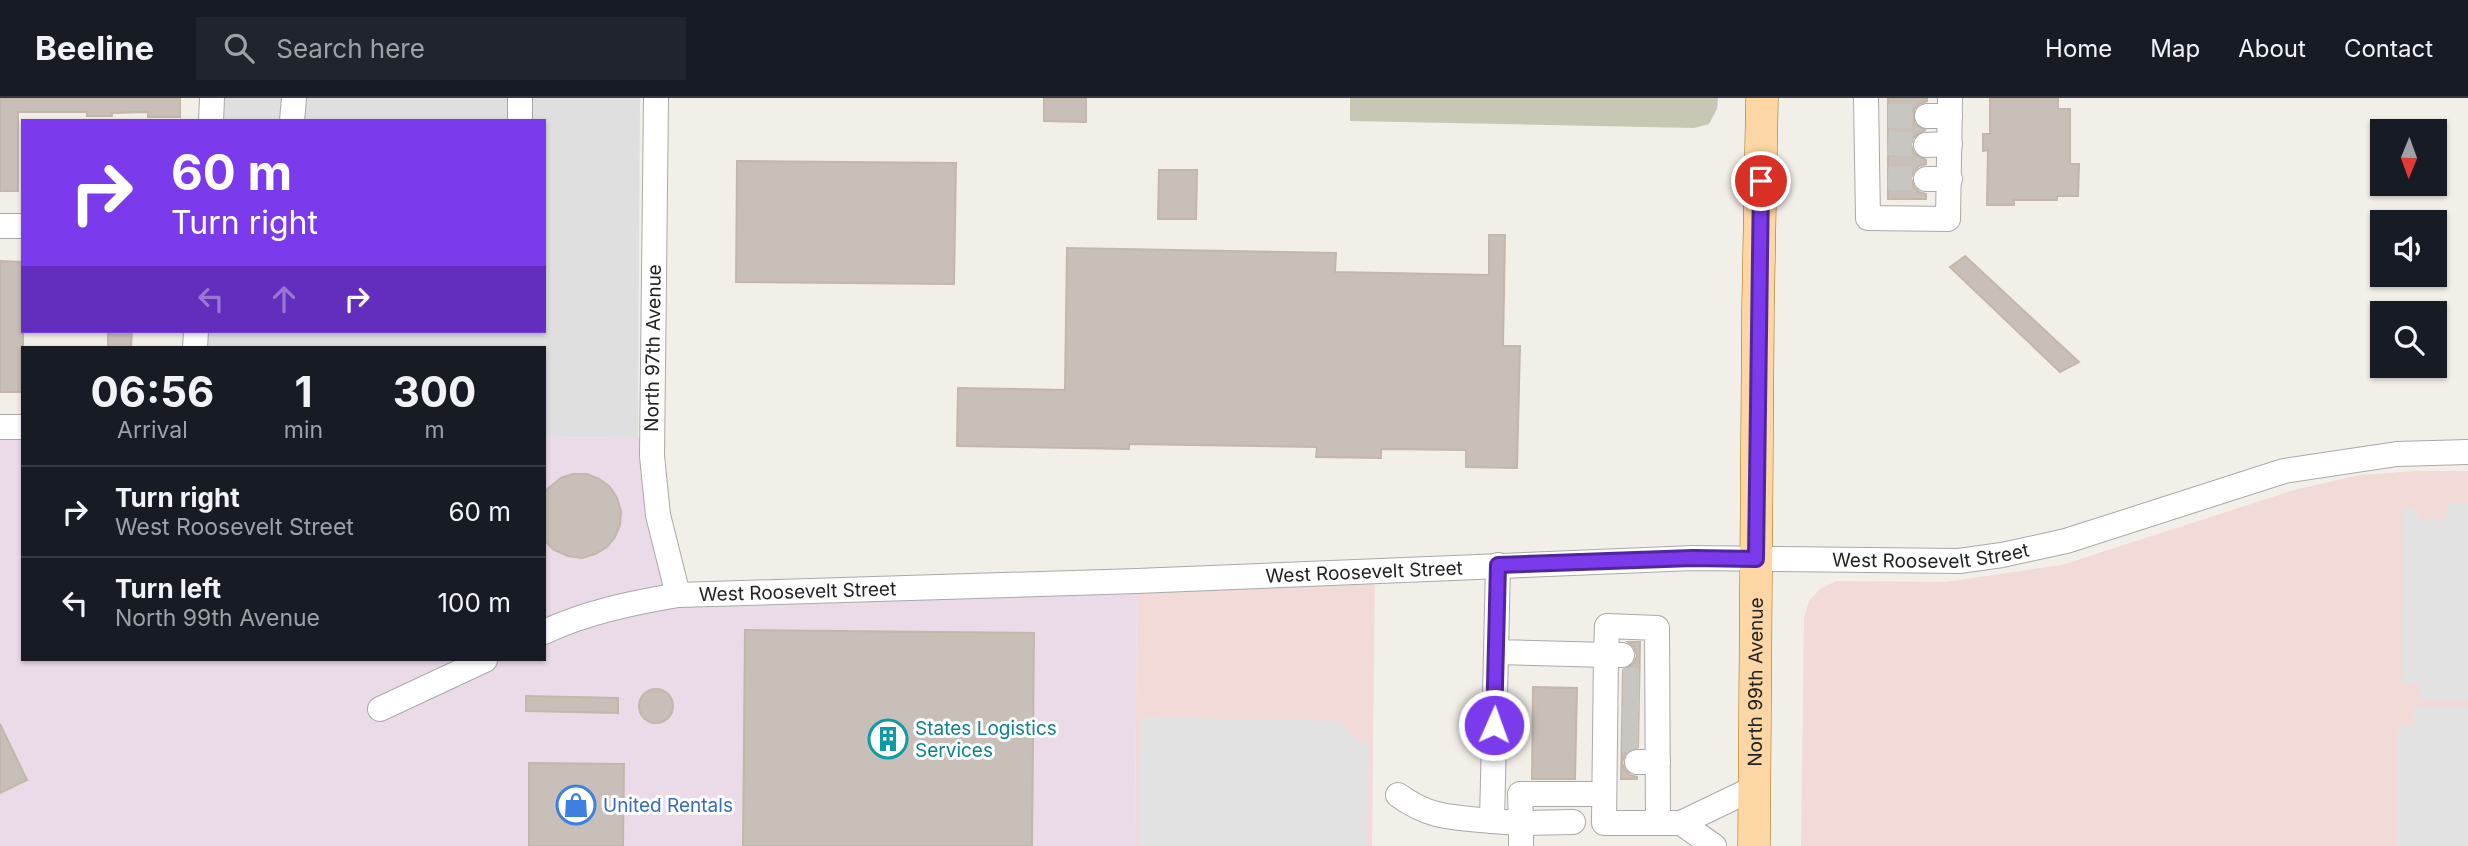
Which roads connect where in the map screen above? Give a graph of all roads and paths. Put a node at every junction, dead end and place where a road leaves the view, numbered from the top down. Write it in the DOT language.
graph roads {
  1 [pos="212,98"];
  2 [pos="294,98"];
  3 [pos="520,98"];
  4 [pos="656,98"];
  5 [pos="1762,98"];
  6 [pos="1874,110"];
  7 [pos="1942,110"];
  8 [pos="211,119"];
  9 [pos="292,119"];
  10 [pos="520,119"];
  11 [pos="0,226"];
  12 [pos="21,226"];
  13 [pos="0,427"];
  14 [pos="21,427"];
  15 [pos="2468,452"];
  16 [pos="1756,559"];
  17 [pos="1498,565"];
  18 [pos="678,595"];
  19 [pos="546,631"];
  20 [pos="1496,652"];
  21 [pos="483,661"];
  22 [pos="380,709"];
  23 [pos="1631,709"];
  24 [pos="1754,788"];
  25 [pos="1604,794"];
  26 [pos="1398,795"];
  27 [pos="1492,821"];
  28 [pos="1589,823"];
  29 [pos="1670,823"];
  30 [pos="1521,834"];
  31 [pos="1714,846"];
  32 [pos="1754,846"];
  1 -- 8 [label="street"];
  2 -- 9 [label="street"];
  3 -- 10 [label="street"];
  4 -- 18 [label="street, North 97th Avenue"];
  5 -- 16 [label="main road, North 99th Avenue"];
  6 -- 7 [label="street"];
  11 -- 12 [label="street"];
  13 -- 14 [label="street"];
  15 -- 16 [label="street, West Roosevelt Street"];
  16 -- 17 [label="street, West Roosevelt Street"];
  16 -- 24 [label="main road, North 99th Avenue"];
  17 -- 18 [label="street, West Roosevelt Street"];
  17 -- 20 [label="street"];
  18 -- 19 [label="street, West Roosevelt Street"];
  20 -- 23 [label="street"];
  20 -- 27 [label="street"];
  21 -- 22 [label="street"];
  23 -- 25 [label="street"];
  23 -- 29 [label="street"];
  24 -- 29 [label="street"];
  24 -- 32 [label="main road, North 99th Avenue"];
  25 -- 28 [label="street"];
  25 -- 30 [label="street"];
  26 -- 27 [label="street"];
  27 -- 30 [label="street"];
  28 -- 29 [label="street"];
  28 -- 30 [label="street"];
  29 -- 31 [label="street"];
}
